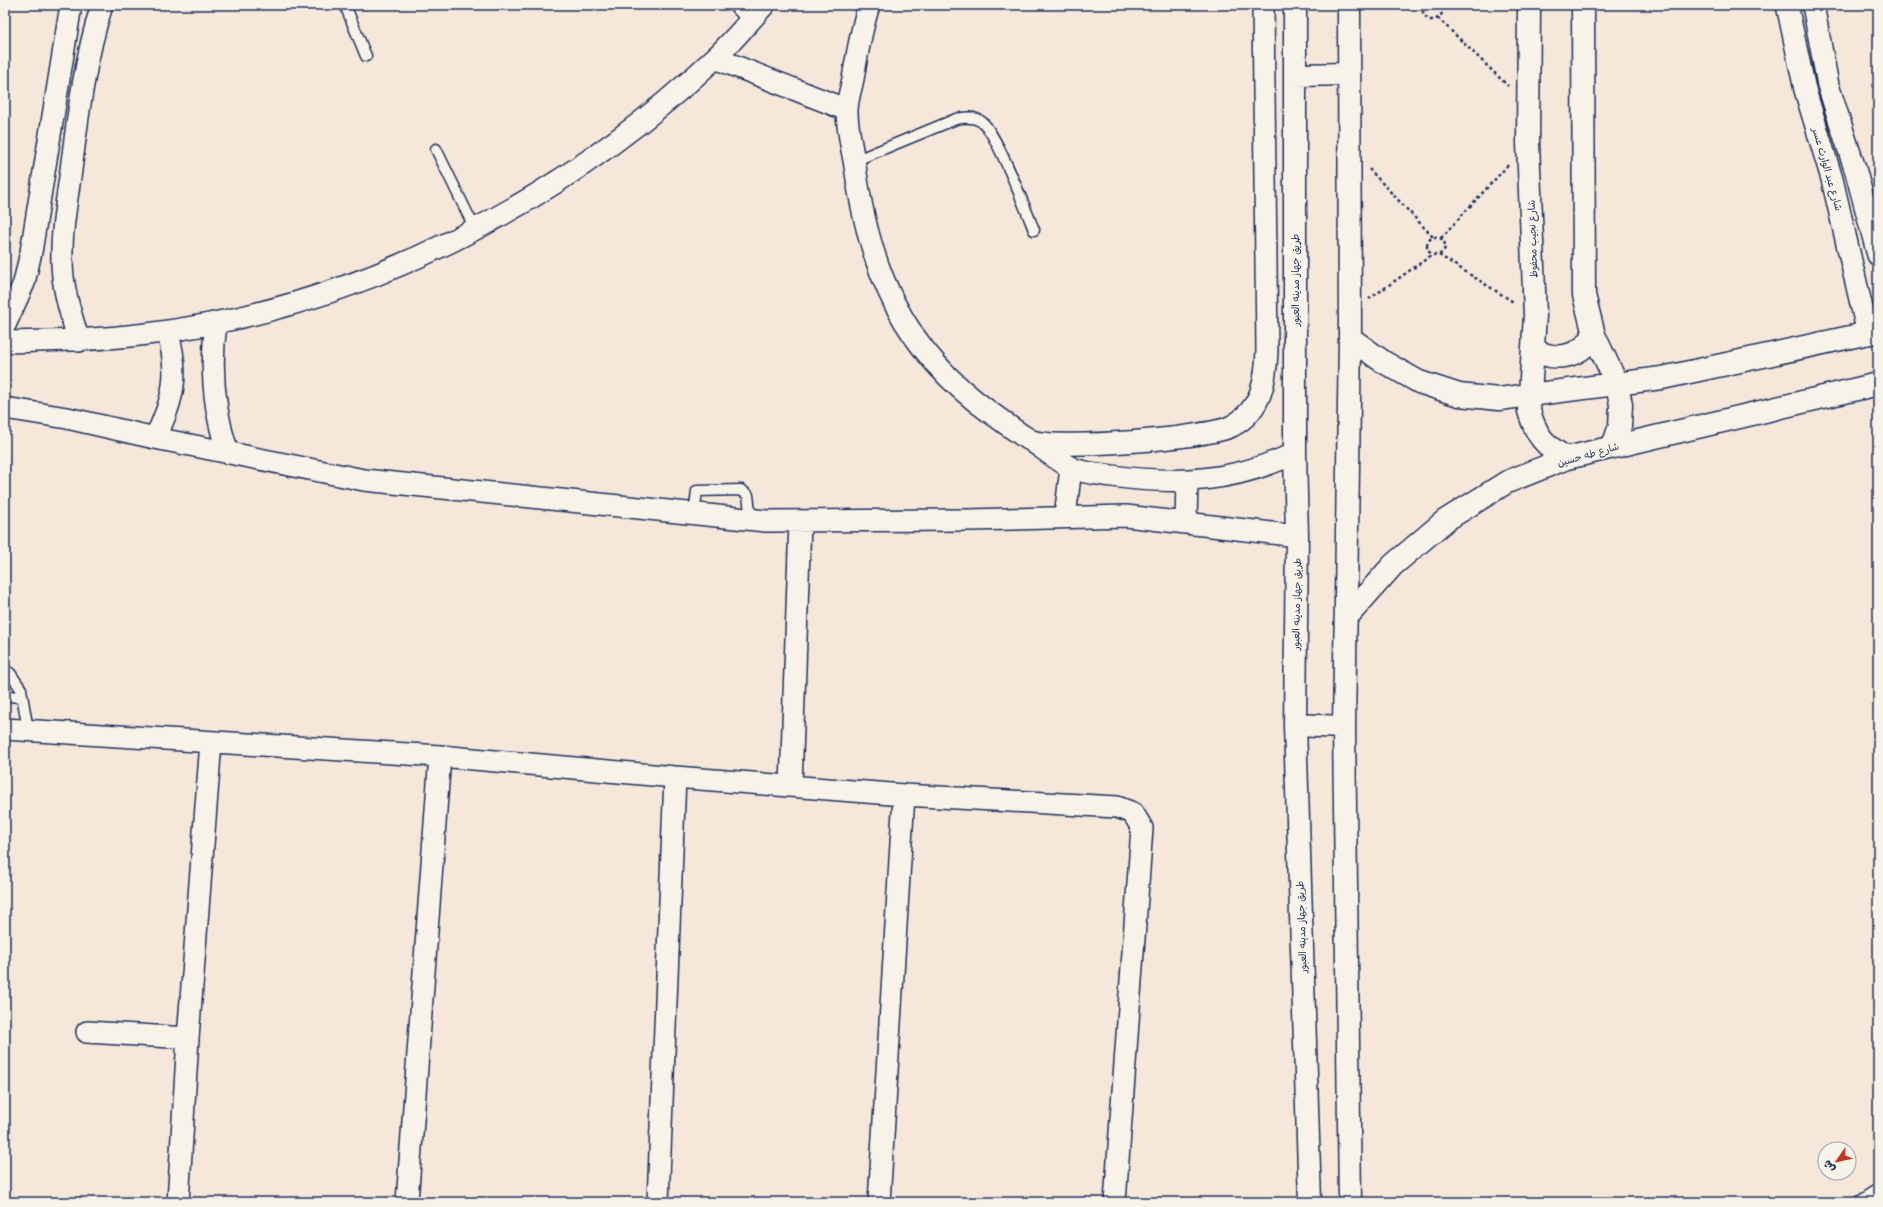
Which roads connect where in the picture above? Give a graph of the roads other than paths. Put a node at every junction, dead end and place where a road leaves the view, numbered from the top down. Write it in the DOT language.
graph roads {
  1 [pos="71,5"];
  2 [pos="102,5"];
  3 [pos="345,5"];
  4 [pos="733,5"];
  5 [pos="764,5"];
  6 [pos="869,5"];
  7 [pos="1263,5"];
  8 [pos="1295,5"];
  9 [pos="1349,5"];
  10 [pos="1529,5"];
  11 [pos="1583,5"];
  12 [pos="1787,5"];
  13 [pos="1813,5"];
  14 [pos="749,21"];
  15 [pos="366,56"];
  16 [pos="715,58"];
  17 [pos="1349,74"];
  18 [pos="1295,75"];
  19 [pos="847,110"];
  20 [pos="436,149"];
  21 [pos="854,161"];
  22 [pos="475,229"];
  23 [pos="1034,230"];
  24 [pos="1878,255"];
  25 [pos="216,323"];
  26 [pos="5,326"];
  27 [pos="167,331"];
  28 [pos="1873,332"];
  29 [pos="1594,335"];
  30 [pos="1350,338"];
  31 [pos="79,341"];
  32 [pos="5,342"];
  33 [pos="1533,349"];
  34 [pos="1617,384"];
  35 [pos="1878,384"];
  36 [pos="1530,395"];
  37 [pos="5,408"];
  38 [pos="155,438"];
  39 [pos="1033,442"];
  40 [pos="1613,446"];
  41 [pos="228,453"];
  42 [pos="1295,453"];
  43 [pos="1567,458"];
  44 [pos="1071,468"];
  45 [pos="1187,481"];
  46 [pos="694,514"];
  47 [pos="1065,517"];
  48 [pos="751,520"];
  49 [pos="800,521"];
  50 [pos="1186,522"];
  51 [pos="1297,536"];
  52 [pos="1346,618"];
  53 [pos="5,671"];
  54 [pos="5,696"];
  55 [pos="22,697"];
  56 [pos="1295,725"];
  57 [pos="1344,726"];
  58 [pos="5,729"];
  59 [pos="28,730"];
  60 [pos="211,742"];
  61 [pos="440,756"];
  62 [pos="675,777"];
  63 [pos="791,786"];
  64 [pos="904,795"];
  65 [pos="87,1032"];
  66 [pos="188,1038"];
  67 [pos="1878,1189"];
  68 [pos="178,1202"];
  69 [pos="407,1202"];
  70 [pos="658,1202"];
  71 [pos="879,1202"];
  72 [pos="1115,1202"];
  73 [pos="1310,1202"];
  74 [pos="1350,1202"];
  75 [pos="1858,1202"];
  1 -- 26 [label="street"];
  2 -- 31 [label="street"];
  3 -- 15 [label="lane"];
  4 -- 14 [label="lane"];
  5 -- 14 [label="street"];
  6 -- 19 [label="street"];
  7 -- 39 [label="street"];
  8 -- 18 [label="main road, طريق جهاز مدينه العبور"];
  9 -- 17 [label="main road"];
  10 -- 33 [label="main road, شارع نجيب محفوظ"];
  11 -- 29 [label="main road"];
  12 -- 28 [label="street, شارع عبد الوارث عسر"];
  13 -- 24 [label="street"];
  14 -- 16 [label="street"];
  16 -- 19 [label="street"];
  16 -- 22 [label="street"];
  17 -- 18 [label="main road"];
  17 -- 30 [label="main road"];
  18 -- 42 [label="main road, طريق جهاز مدينه العبور"];
  19 -- 21 [label="street"];
  20 -- 22 [label="lane"];
  21 -- 23 [label="lane"];
  21 -- 39 [label="street"];
  22 -- 25 [label="street"];
  25 -- 27 [label="street"];
  25 -- 41 [label="street"];
  27 -- 31 [label="street"];
  27 -- 38 [label="street"];
  28 -- 34 [label="main road"];
  29 -- 33 [label="main road"];
  29 -- 34 [label="main road"];
  30 -- 36 [label="main road"];
  30 -- 52 [label="main road"];
  31 -- 32 [label="street"];
  33 -- 36 [label="main road, شارع نجيب محفوظ"];
  34 -- 36 [label="main road"];
  34 -- 40 [label="main road"];
  35 -- 40 [label="main road, شارع طه حسين"];
  36 -- 43 [label="main road, شارع نجيب محفوظ"];
  37 -- 38 [label="street"];
  38 -- 41 [label="street"];
  39 -- 44 [label="street"];
  40 -- 43 [label="main road, شارع طه حسين"];
  41 -- 46 [label="street"];
  42 -- 45 [label="street"];
  42 -- 51 [label="main road, طريق جهاز مدينه العبور"];
  43 -- 52 [label="main road, شارع طه حسين"];
  44 -- 45 [label="street"];
  44 -- 47 [label="street"];
  45 -- 50 [label="street"];
  46 -- 48 [label="street"];
  46 -- 48 [label="lane"];
  47 -- 49 [label="street"];
  47 -- 50 [label="street"];
  48 -- 49 [label="street"];
  49 -- 63 [label="street"];
  50 -- 51 [label="street"];
  51 -- 56 [label="main road, طريق جهاز مدينه العبور"];
  52 -- 57 [label="main road"];
  53 -- 55 [label="lane"];
  54 -- 55 [label="lane"];
  55 -- 59 [label="lane"];
  56 -- 57 [label="main road"];
  56 -- 73 [label="main road, طريق جهاز مدينه العبور"];
  57 -- 74 [label="main road"];
  58 -- 59 [label="street"];
  59 -- 60 [label="street"];
  60 -- 61 [label="street"];
  60 -- 66 [label="street"];
  61 -- 62 [label="street"];
  61 -- 69 [label="street"];
  62 -- 63 [label="street"];
  62 -- 70 [label="street"];
  63 -- 64 [label="street"];
  64 -- 71 [label="street"];
  64 -- 72 [label="street"];
  65 -- 66 [label="street"];
  66 -- 68 [label="street"];
  67 -- 75 [label="lane"];
}
